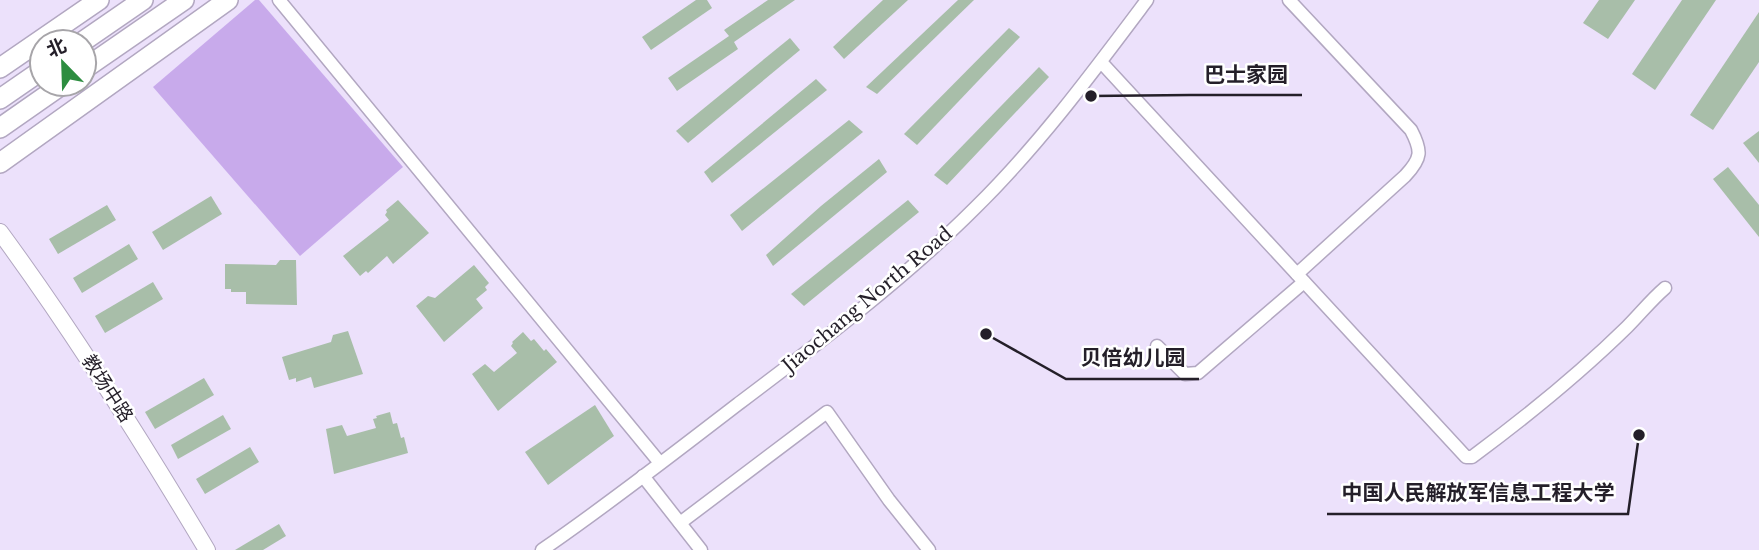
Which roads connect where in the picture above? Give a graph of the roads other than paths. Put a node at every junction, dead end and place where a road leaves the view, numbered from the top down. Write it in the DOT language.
graph roads {
  1 [pos="99,0"];
  2 [pos="143,0"];
  3 [pos="184,0"];
  4 [pos="228,0"];
  5 [pos="279,0"];
  6 [pos="1147,0"];
  7 [pos="1289,0"];
  8 [pos="98,31"];
  9 [pos="98,59"];
  10 [pos="1101,62"];
  11 [pos="0,68"];
  12 [pos="28,80"];
  13 [pos="43,98"];
  14 [pos="0,99"];
  15 [pos="0,128"];
  16 [pos="0,163"];
  17 [pos="0,232"];
  18 [pos="1301,278"];
  19 [pos="1665,288"];
  20 [pos="1157,346"];
  21 [pos="660,463"];
  22 [pos="643,476"];
  23 [pos="680,523"];
  24 [pos="208,550"];
  25 [pos="542,550"];
  26 [pos="701,550"];
  27 [pos="929,550"];
  1 -- 11 [label="highway"];
  2 -- 8 [label="highway"];
  3 -- 9 [label="highway"];
  4 -- 16 [label="highway"];
  5 -- 21 [label="street"];
  6 -- 10 [label="street, Jiaochang North Road"];
  7 -- 18 [label="street"];
  10 -- 18 [label="street"];
  10 -- 21 [label="street, Jiaochang North Road"];
  12 -- 14 [label="highway"];
  13 -- 15 [label="highway"];
  17 -- 24 [label="main road, 教场中路"];
  18 -- 19 [label="street"];
  18 -- 20 [label="street"];
  21 -- 22 [label="street, Jiaochang North Road"];
  22 -- 23 [label="street"];
  22 -- 25 [label="street, Jiaochang North Road"];
  23 -- 26 [label="street"];
  23 -- 27 [label="street"];
}
